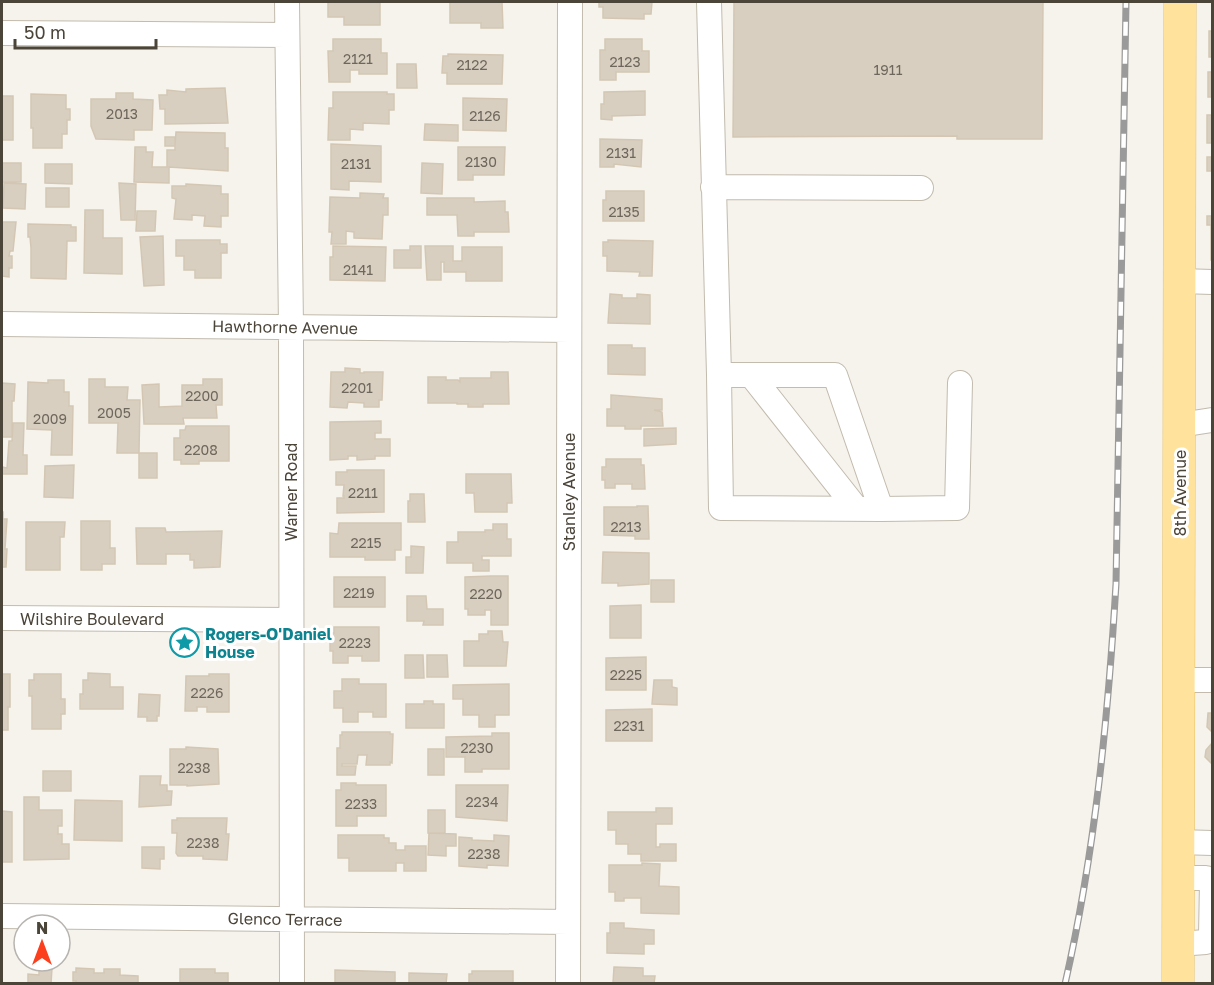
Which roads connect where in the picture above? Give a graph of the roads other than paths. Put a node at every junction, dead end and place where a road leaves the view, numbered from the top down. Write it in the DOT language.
graph roads {
  1 [pos="287,2"];
  2 [pos="570,2"];
  3 [pos="709,2"];
  4 [pos="1180,2"];
  5 [pos="2,33"];
  6 [pos="287,35"];
  7 [pos="713,187"];
  8 [pos="921,189"];
  9 [pos="1181,281"];
  10 [pos="1212,282"];
  11 [pos="2,324"];
  12 [pos="291,327"];
  13 [pos="569,330"];
  14 [pos="719,375"];
  15 [pos="750,375"];
  16 [pos="960,383"];
  17 [pos="1212,420"];
  18 [pos="1180,425"];
  19 [pos="856,508"];
  20 [pos="881,509"];
  21 [pos="2,618"];
  22 [pos="291,620"];
  23 [pos="1179,680"];
  24 [pos="1212,680"];
  25 [pos="1178,842"];
  26 [pos="1212,843"];
  27 [pos="2,916"];
  28 [pos="291,919"];
  29 [pos="568,922"];
  30 [pos="292,984"];
  31 [pos="568,984"];
  32 [pos="1178,984"];
  1 -- 6 [label="street, Warner Road"];
  2 -- 13 [label="street, Stanley Avenue"];
  3 -- 7 [label="street"];
  4 -- 9 [label="main road, 8th Avenue"];
  5 -- 6 [label="street"];
  6 -- 12 [label="street, Warner Road"];
  7 -- 8 [label="street"];
  7 -- 14 [label="street"];
  9 -- 10 [label="street"];
  9 -- 18 [label="main road, 8th Avenue"];
  11 -- 12 [label="street, Hawthorne Avenue"];
  12 -- 13 [label="street, Hawthorne Avenue"];
  12 -- 22 [label="street, Warner Road"];
  13 -- 29 [label="street, Stanley Avenue"];
  14 -- 15 [label="street"];
  14 -- 19 [label="street"];
  15 -- 19 [label="street"];
  15 -- 20 [label="street"];
  16 -- 20 [label="street"];
  17 -- 18 [label="street"];
  18 -- 23 [label="main road, 8th Avenue"];
  19 -- 20 [label="street"];
  21 -- 22 [label="street, Wilshire Boulevard"];
  22 -- 28 [label="street, Warner Road"];
  23 -- 24 [label="street"];
  23 -- 25 [label="main road, 8th Avenue"];
  25 -- 26 [label="street"];
  25 -- 32 [label="main road, 8th Avenue"];
  27 -- 28 [label="street, Glenco Terrace"];
  28 -- 29 [label="street, Glenco Terrace"];
  28 -- 30 [label="street, Warner Road"];
  29 -- 31 [label="street, Stanley Avenue"];
}
